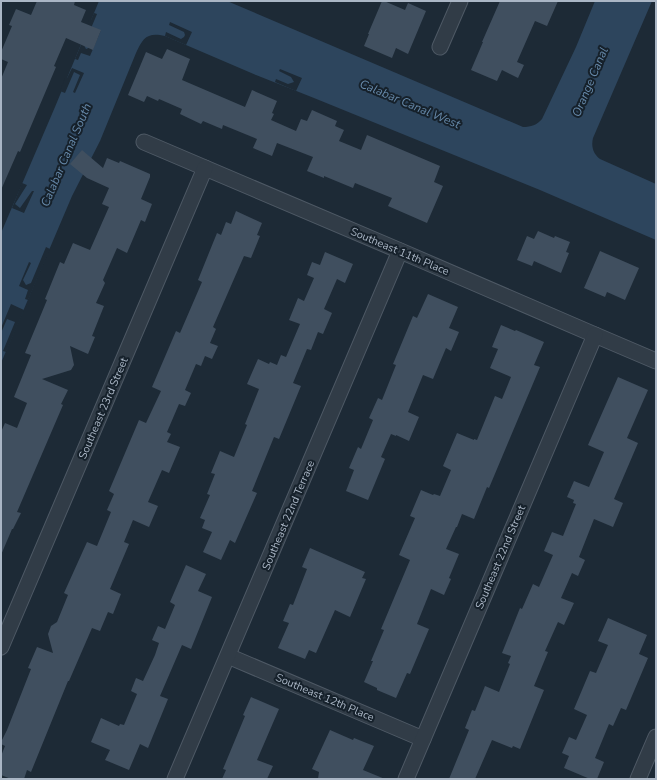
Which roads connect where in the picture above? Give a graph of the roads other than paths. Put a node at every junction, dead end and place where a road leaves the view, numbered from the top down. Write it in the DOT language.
graph roads {
  1 [pos="460,1"];
  2 [pos="440,47"];
  3 [pos="144,142"];
  4 [pos="205,168"];
  5 [pos="400,251"];
  6 [pos="595,335"];
  7 [pos="656,361"];
  8 [pos="1,647"];
  9 [pos="228,656"];
  10 [pos="656,737"];
  11 [pos="423,739"];
  12 [pos="175,779"];
  13 [pos="406,779"];
  14 [pos="638,779"];
  1 -- 2 [label="street"];
  3 -- 4 [label="street, Southeast 11th Place"];
  4 -- 5 [label="street, Southeast 11th Place"];
  4 -- 8 [label="street, Southeast 23rd Street"];
  5 -- 6 [label="street, Southeast 11th Place"];
  5 -- 9 [label="street, Southeast 22nd Terrace"];
  6 -- 7 [label="street, Southeast 11th Place"];
  6 -- 11 [label="street, Southeast 22nd Street"];
  9 -- 11 [label="street, Southeast 12th Place"];
  9 -- 12 [label="street, Southeast 22nd Terrace"];
  10 -- 14 [label="street"];
  11 -- 13 [label="street, Southeast 22nd Street"];
}
